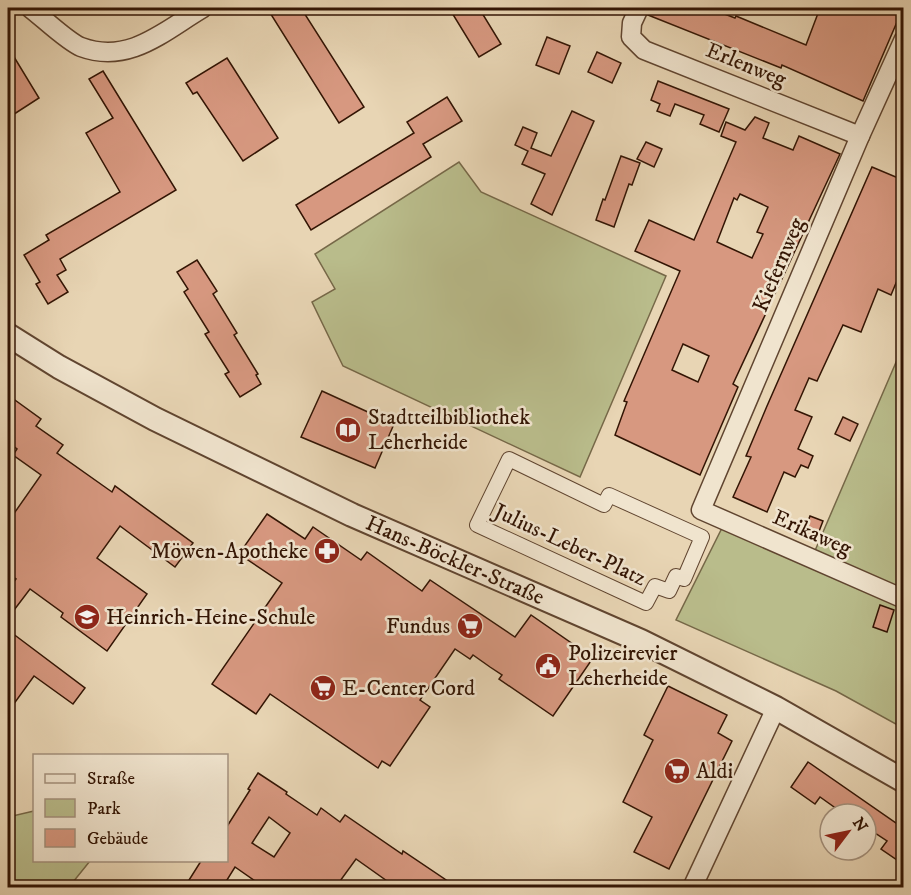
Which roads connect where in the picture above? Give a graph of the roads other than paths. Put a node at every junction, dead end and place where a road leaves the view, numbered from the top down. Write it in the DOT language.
graph roads {
  1 [pos="30,8"];
  2 [pos="203,8"];
  3 [pos="636,15"];
  4 [pos="903,39"];
  5 [pos="860,136"];
  6 [pos="8,335"];
  7 [pos="501,477"];
  8 [pos="701,510"];
  9 [pos="903,599"];
  10 [pos="776,708"];
  11 [pos="903,781"];
  12 [pos="692,888"];
  1 -- 2 [label="street"];
  3 -- 5 [label="street, Erlenweg"];
  4 -- 5 [label="street, Kiefernweg"];
  5 -- 8 [label="street, Kiefernweg"];
  6 -- 10 [label="street, Hans-Böckler-Straße"];
  7 -- 7 [label="street, Julius-Leber-Platz"];
  8 -- 9 [label="street, Erikaweg"];
  10 -- 11 [label="street, Hans-Böckler-Straße"];
  10 -- 12 [label="street"];
}
